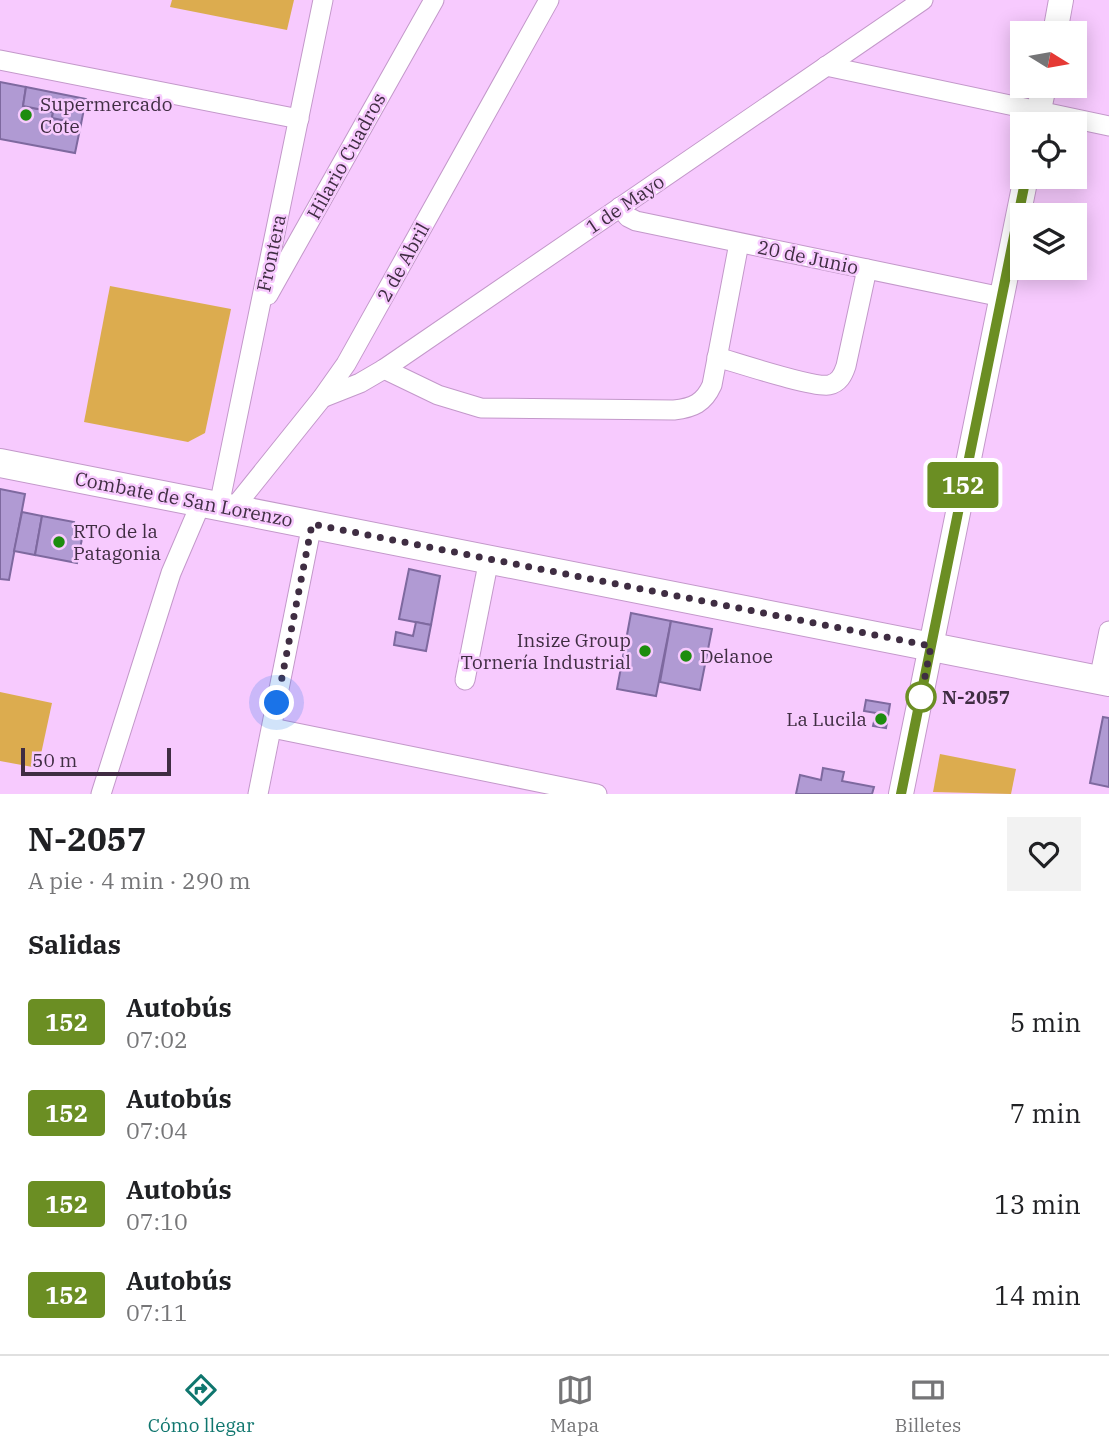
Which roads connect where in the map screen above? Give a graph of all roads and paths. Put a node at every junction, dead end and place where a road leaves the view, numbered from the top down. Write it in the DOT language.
graph roads {
  1 [pos="323,0"];
  2 [pos="434,0"];
  3 [pos="549,0"];
  4 [pos="923,0"];
  5 [pos="1061,0"];
  6 [pos="1057,21"];
  7 [pos="0,60"];
  8 [pos="826,66"];
  9 [pos="1014,112"];
  10 [pos="299,119"];
  11 [pos="1087,124"];
  12 [pos="1109,126"];
  13 [pos="1024,189"];
  14 [pos="620,207"];
  15 [pos="739,243"];
  16 [pos="867,269"];
  17 [pos="1002,297"];
  18 [pos="259,312"];
  19 [pos="717,357"];
  20 [pos="384,369"];
  21 [pos="322,398"];
  22 [pos="0,463"];
  23 [pos="218,506"];
  24 [pos="312,524"];
  25 [pos="489,559"];
  26 [pos="1109,631"];
  27 [pos="931,646"];
  28 [pos="465,680"];
  29 [pos="1104,681"];
  30 [pos="272,728"];
  31 [pos="540,788"];
  32 [pos="101,794"];
  33 [pos="258,794"];
  34 [pos="597,794"];
  35 [pos="901,794"];
  1 -- 10 [label="street, Frontera"];
  2 -- 18 [label="street, Hilario Cuadros"];
  3 -- 21 [label="street, 2 de Abril"];
  4 -- 8 [label="street, 1 de Mayo"];
  5 -- 6 [label="street"];
  7 -- 10 [label="street"];
  8 -- 9 [label="street"];
  8 -- 14 [label="street, 1 de Mayo"];
  10 -- 18 [label="street, Frontera"];
  11 -- 12 [label="street"];
  13 -- 17 [label="street"];
  14 -- 15 [label="street, 20 de Junio"];
  14 -- 20 [label="street, 1 de Mayo"];
  15 -- 16 [label="street, 20 de Junio"];
  15 -- 19 [label="street"];
  16 -- 17 [label="street, 20 de Junio"];
  16 -- 19 [label="street"];
  17 -- 27 [label="street"];
  18 -- 23 [label="street, Frontera"];
  19 -- 20 [label="street"];
  20 -- 21 [label="street, 1 de Mayo"];
  21 -- 23 [label="street, 2 de Abril"];
  22 -- 23 [label="main road, Combate de San Lorenzo"];
  23 -- 24 [label="main road, Combate de San Lorenzo"];
  23 -- 32 [label="street"];
  24 -- 25 [label="main road, Combate de San Lorenzo"];
  24 -- 30 [label="street"];
  25 -- 27 [label="main road, Combate de San Lorenzo"];
  25 -- 28 [label="street"];
  26 -- 29 [label="street"];
  27 -- 29 [label="main road, Combate de San Lorenzo"];
  27 -- 35 [label="street"];
  30 -- 31 [label="street"];
  30 -- 33 [label="street"];
  31 -- 34 [label="street"];
}
